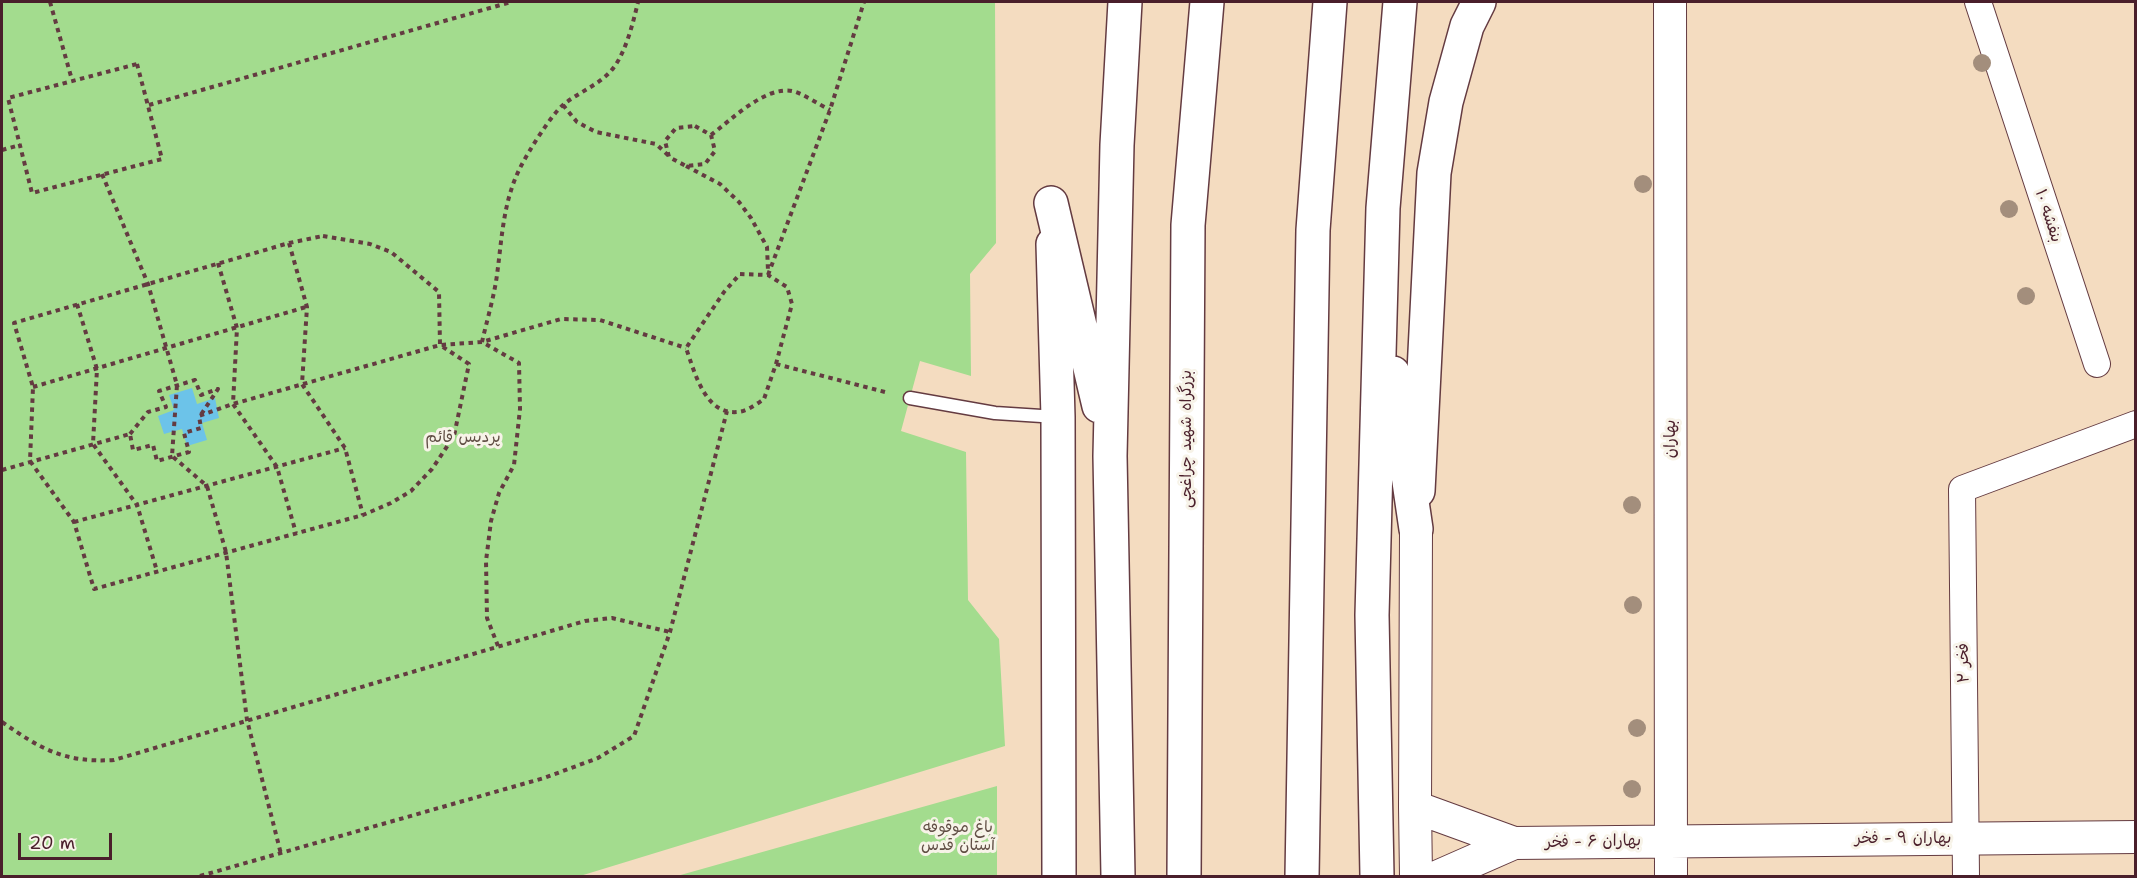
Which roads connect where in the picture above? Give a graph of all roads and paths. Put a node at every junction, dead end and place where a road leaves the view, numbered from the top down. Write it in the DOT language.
graph roads {
  1 [pos="50,2"];
  2 [pos="488,2"];
  3 [pos="511,2"];
  4 [pos="638,2"];
  5 [pos="864,2"];
  6 [pos="1125,2"];
  7 [pos="1207,2"];
  8 [pos="1330,2"];
  9 [pos="1400,2"];
  10 [pos="1479,2"];
  11 [pos="1670,2"];
  12 [pos="1978,2"];
  13 [pos="490,8"];
  14 [pos="72,80"];
  15 [pos="148,105"];
  16 [pos="562,105"];
  17 [pos="830,110"];
  18 [pos="711,135"];
  19 [pos="20,145"];
  20 [pos="2,150"];
  21 [pos="669,157"];
  22 [pos="686,166"];
  23 [pos="102,174"];
  24 [pos="289,243"];
  25 [pos="218,263"];
  26 [pos="768,275"];
  27 [pos="148,284"];
  28 [pos="1381,291"];
  29 [pos="77,304"];
  30 [pos="307,307"];
  31 [pos="237,328"];
  32 [pos="482,342"];
  33 [pos="440,345"];
  34 [pos="166,348"];
  35 [pos="686,348"];
  36 [pos="776,364"];
  37 [pos="2097,364"];
  38 [pos="97,369"];
  39 [pos="302,384"];
  40 [pos="177,385"];
  41 [pos="33,387"];
  42 [pos="910,398"];
  43 [pos="233,404"];
  44 [pos="1058,406"];
  45 [pos="727,411"];
  46 [pos="199,417"];
  47 [pos="2136,424"];
  48 [pos="130,434"];
  49 [pos="93,444"];
  50 [pos="345,448"];
  51 [pos="172,456"];
  52 [pos="1110,456"];
  53 [pos="30,461"];
  54 [pos="277,467"];
  55 [pos="2,470"];
  56 [pos="207,486"];
  57 [pos="137,505"];
  58 [pos="363,514"];
  59 [pos="74,522"];
  60 [pos="1416,529"];
  61 [pos="296,533"];
  62 [pos="226,552"];
  63 [pos="157,572"];
  64 [pos="670,632"];
  65 [pos="498,646"];
  66 [pos="247,720"];
  67 [pos="2,722"];
  68 [pos="1414,807"];
  69 [pos="2136,837"];
  70 [pos="1966,838"];
  71 [pos="1671,841"];
  72 [pos="1514,843"];
  73 [pos="281,854"];
  74 [pos="200,876"];
  75 [pos="1059,876"];
  76 [pos="1118,876"];
  77 [pos="1185,876"];
  78 [pos="1302,876"];
  79 [pos="1377,876"];
  80 [pos="1416,876"];
  81 [pos="1439,876"];
  82 [pos="1671,876"];
  83 [pos="1966,876"];
  1 -- 14 [label="path"];
  2 -- 13 [label="path"];
  3 -- 13 [label="path"];
  4 -- 16 [label="path"];
  5 -- 17 [label="path"];
  6 -- 52 [label="main road"];
  7 -- 77 [label="main road, بزرگراه شهید چراغچی"];
  8 -- 78 [label="main road"];
  9 -- 28 [label="main road"];
  10 -- 60 [label="main road"];
  11 -- 71 [label="street, بهاران"];
  12 -- 37 [label="street, بنفشه ۱۰"];
  13 -- 15 [label="path"];
  14 -- 15 [label="path"];
  14 -- 19 [label="path"];
  15 -- 23 [label="path"];
  16 -- 21 [label="path"];
  16 -- 32 [label="path"];
  17 -- 18 [label="path"];
  17 -- 26 [label="path"];
  18 -- 21 [label="path"];
  18 -- 22 [label="path"];
  19 -- 20 [label="path"];
  19 -- 23 [label="path"];
  21 -- 22 [label="path"];
  22 -- 26 [label="path"];
  23 -- 27 [label="path"];
  24 -- 25 [label="path"];
  24 -- 30 [label="path"];
  24 -- 33 [label="path"];
  25 -- 27 [label="path"];
  25 -- 31 [label="path"];
  26 -- 35 [label="path"];
  26 -- 36 [label="path"];
  27 -- 29 [label="path"];
  27 -- 34 [label="path"];
  28 -- 60 [label="main road"];
  28 -- 79 [label="main road"];
  29 -- 38 [label="path"];
  29 -- 41 [label="path"];
  30 -- 31 [label="path"];
  30 -- 39 [label="path"];
  31 -- 34 [label="path"];
  31 -- 43 [label="path"];
  32 -- 33 [label="path"];
  32 -- 35 [label="path"];
  32 -- 65 [label="path"];
  33 -- 39 [label="path"];
  33 -- 58 [label="path"];
  34 -- 38 [label="path"];
  34 -- 40 [label="path"];
  35 -- 45 [label="path"];
  36 -- 42 [label="path"];
  36 -- 45 [label="path"];
  38 -- 41 [label="path"];
  38 -- 49 [label="path"];
  39 -- 43 [label="path"];
  39 -- 50 [label="path"];
  40 -- 46 [label="path"];
  40 -- 48 [label="path"];
  40 -- 51 [label="path"];
  41 -- 53 [label="path"];
  42 -- 44 [label="lane"];
  43 -- 46 [label="path"];
  43 -- 54 [label="path"];
  44 -- 52 [label="main road"];
  44 -- 75 [label="main road"];
  45 -- 64 [label="path"];
  46 -- 51 [label="path"];
  47 -- 70 [label="street, فخر ۲"];
  48 -- 49 [label="path"];
  48 -- 51 [label="path"];
  49 -- 53 [label="path"];
  49 -- 57 [label="path"];
  50 -- 54 [label="path"];
  50 -- 58 [label="path"];
  51 -- 56 [label="path"];
  52 -- 76 [label="main road"];
  53 -- 55 [label="path"];
  53 -- 59 [label="path"];
  54 -- 56 [label="path"];
  54 -- 61 [label="path"];
  56 -- 57 [label="path"];
  56 -- 62 [label="path"];
  57 -- 59 [label="path"];
  57 -- 63 [label="path"];
  58 -- 61 [label="path"];
  59 -- 63 [label="path"];
  60 -- 68 [label="street"];
  61 -- 62 [label="path"];
  62 -- 63 [label="path"];
  62 -- 66 [label="path"];
  64 -- 65 [label="path"];
  64 -- 73 [label="path"];
  65 -- 66 [label="path"];
  66 -- 67 [label="path"];
  66 -- 73 [label="path"];
  68 -- 72 [label="street, بهاران ۶ - فخر"];
  68 -- 80 [label="street"];
  69 -- 70 [label="street, بهاران ۹ - فخر"];
  70 -- 71 [label="street, بهاران ۹ - فخر"];
  70 -- 83 [label="street, فخر ۲"];
  71 -- 72 [label="street, بهاران ۶ - فخر"];
  71 -- 82 [label="street, بهاران"];
  72 -- 81 [label="street, بهاران ۶ - فخر"];
  73 -- 74 [label="path"];
}
